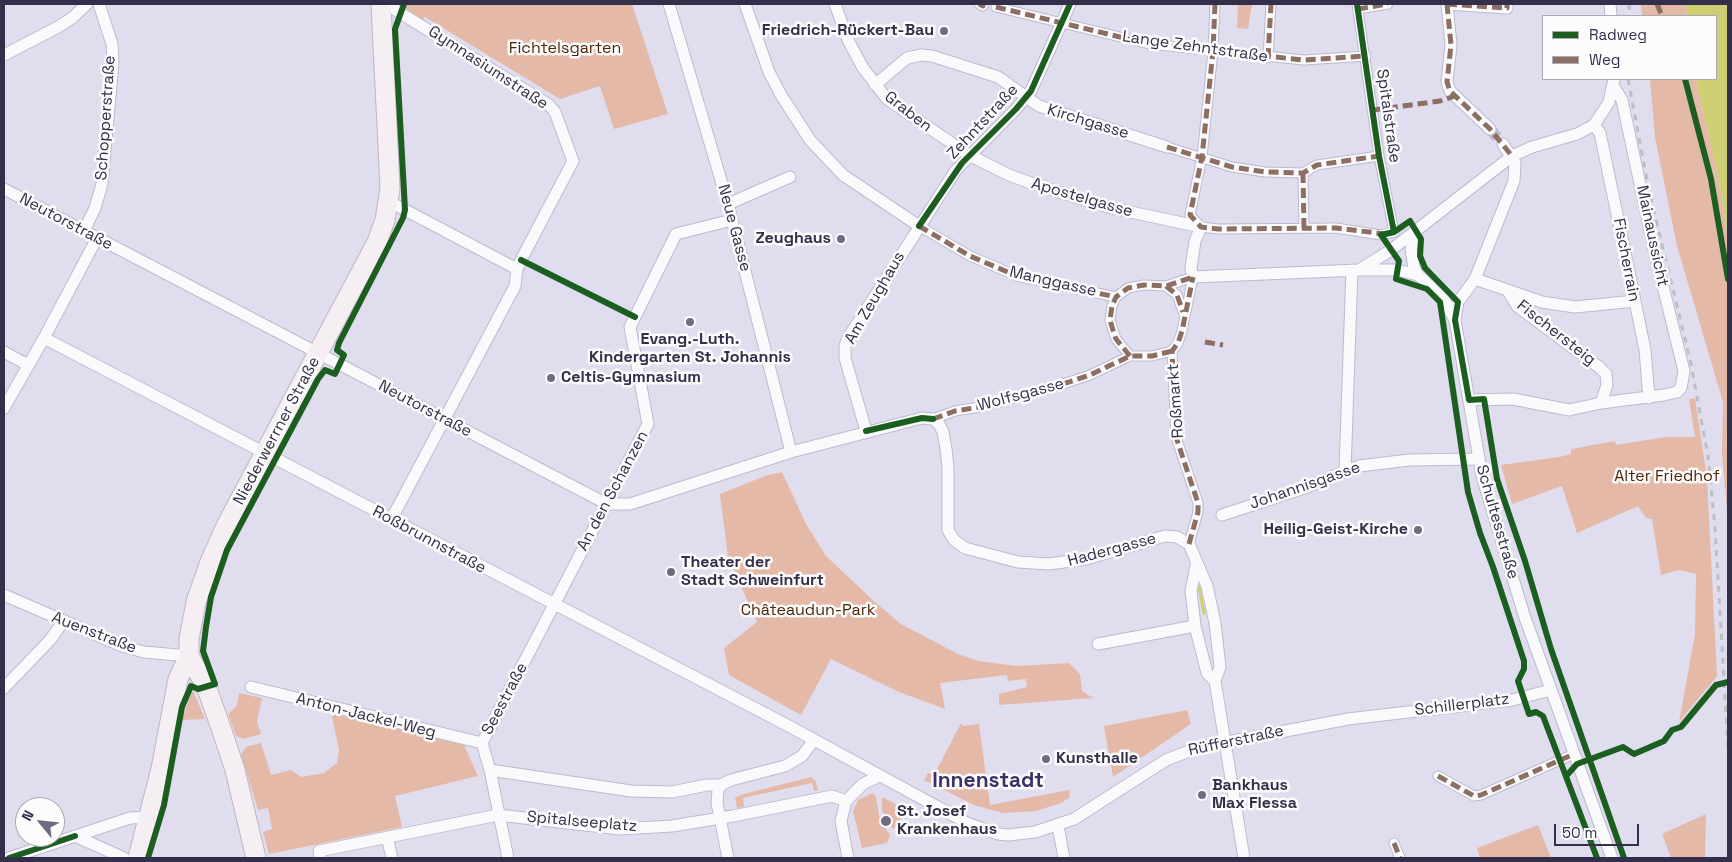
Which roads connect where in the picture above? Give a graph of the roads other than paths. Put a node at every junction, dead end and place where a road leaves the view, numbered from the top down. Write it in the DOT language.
graph roads {
  1 [pos="87,4"];
  2 [pos="98,4"];
  3 [pos="381,4"];
  4 [pos="386,4"];
  5 [pos="745,4"];
  6 [pos="834,4"];
  7 [pos="979,4"];
  8 [pos="984,4"];
  9 [pos="1070,4"];
  10 [pos="1214,4"];
  11 [pos="1271,4"];
  12 [pos="1388,4"];
  13 [pos="1447,4"];
  14 [pos="672,5"];
  15 [pos="1507,6"];
  16 [pos="996,7"];
  17 [pos="1358,7"];
  18 [pos="1061,24"];
  19 [pos="1212,51"];
  20 [pos="4,55"];
  21 [pos="1366,56"];
  22 [pos="1268,58"];
  23 [pos="1614,83"];
  24 [pos="875,85"];
  25 [pos="1026,97"];
  26 [pos="1594,125"];
  27 [pos="1490,129"];
  28 [pos="1503,144"];
  29 [pos="1167,147"];
  30 [pos="969,155"];
  31 [pos="1379,156"];
  32 [pos="1512,156"];
  33 [pos="1202,157"];
  34 [pos="1303,172"];
  35 [pos="790,177"];
  36 [pos="4,189"];
  37 [pos="390,202"];
  38 [pos="728,204"];
  39 [pos="732,220"];
  40 [pos="919,226"];
  41 [pos="1200,227"];
  42 [pos="1304,228"];
  43 [pos="84,231"];
  44 [pos="1416,231"];
  45 [pos="97,238"];
  46 [pos="517,269"];
  47 [pos="1355,270"];
  48 [pos="1418,275"];
  49 [pos="1193,277"];
  50 [pos="1475,279"];
  51 [pos="1166,286"];
  52 [pos="1508,292"];
  53 [pos="1116,297"];
  54 [pos="1635,301"];
  55 [pos="1184,315"];
  56 [pos="1455,320"];
  57 [pos="44,338"];
  58 [pos="1172,351"];
  59 [pos="4,352"];
  60 [pos="319,353"];
  61 [pos="1130,356"];
  62 [pos="28,366"];
  63 [pos="1649,398"];
  64 [pos="1469,400"];
  65 [pos="1601,403"];
  66 [pos="4,408"];
  67 [pos="444,418"];
  68 [pos="933,419"];
  69 [pos="866,431"];
  70 [pos="791,452"];
  71 [pos="265,453"];
  72 [pos="1478,458"];
  73 [pos="1345,470"];
  74 [pos="607,504"];
  75 [pos="1222,515"];
  76 [pos="391,520"];
  77 [pos="1189,544"];
  78 [pos="1196,565"];
  79 [pos="4,595"];
  80 [pos="554,603"];
  81 [pos="63,622"];
  82 [pos="1195,626"];
  83 [pos="1098,644"];
  84 [pos="189,656"];
  85 [pos="1214,680"];
  86 [pos="251,687"];
  87 [pos="4,688"];
  88 [pos="1551,690"];
  89 [pos="1401,712"];
  90 [pos="814,740"];
  91 [pos="1223,742"];
  92 [pos="482,743"];
  93 [pos="1574,754"];
  94 [pos="490,770"];
  95 [pos="879,776"];
  96 [pos="1438,776"];
  97 [pos="721,785"];
  98 [pos="846,801"];
  99 [pos="498,815"];
  100 [pos="150,818"];
  101 [pos="720,819"];
  102 [pos="1058,826"];
  103 [pos="75,836"];
  104 [pos="387,837"];
  105 [pos="1394,843"];
  106 [pos="319,855"];
  107 [pos="9,858"];
  108 [pos="124,858"];
  109 [pos="138,858"];
  110 [pos="256,858"];
  111 [pos="392,858"];
  112 [pos="508,858"];
  113 [pos="728,858"];
  114 [pos="848,858"];
  115 [pos="1064,858"];
  116 [pos="1244,858"];
  117 [pos="1400,858"];
  118 [pos="1612,858"];
  1 -- 20 [label="street"];
  2 -- 43 [label="street, Schopperstraße"];
  3 -- 37 [label="main road, Niederwerrner Straße"];
  4 -- 46 [label="street, Gymnasiumstraße"];
  5 -- 40 [label="street"];
  6 -- 24 [label="street, Graben"];
  7 -- 8 [label="street"];
  9 -- 18 [label="street, Zehntstraße"];
  10 -- 19 [label="street"];
  11 -- 22 [label="street"];
  12 -- 17 [label="street"];
  13 -- 15 [label="street"];
  13 -- 27 [label="street"];
  14 -- 38 [label="street, Neue Gasse"];
  16 -- 18 [label="street, Lange Zehntstraße"];
  17 -- 21 [label="street, Spitalstraße"];
  18 -- 19 [label="street, Lange Zehntstraße"];
  18 -- 25 [label="street, Zehntstraße"];
  19 -- 22 [label="street, Lange Zehntstraße"];
  19 -- 33 [label="street"];
  21 -- 22 [label="street, Lange Zehntstraße"];
  21 -- 31 [label="street, Spitalstraße"];
  23 -- 26 [label="street"];
  23 -- 63 [label="street, Mainaussicht"];
  24 -- 25 [label="street, Kirchgasse"];
  24 -- 30 [label="street, Graben"];
  25 -- 29 [label="street, Kirchgasse"];
  25 -- 30 [label="street, Zehntstraße"];
  26 -- 32 [label="street"];
  26 -- 54 [label="street, Fischerrain"];
  28 -- 32 [label="street"];
  29 -- 33 [label="street, Kirchgasse"];
  30 -- 40 [label="street, Zehntstraße"];
  30 -- 41 [label="street, Apostelgasse"];
  31 -- 34 [label="street, Kirchgasse"];
  31 -- 42 [label="street, Spitalstraße"];
  32 -- 44 [label="street"];
  32 -- 50 [label="street"];
  33 -- 34 [label="street, Kirchgasse"];
  33 -- 41 [label="street"];
  34 -- 42 [label="street"];
  35 -- 38 [label="street"];
  36 -- 43 [label="street, Neutorstraße"];
  37 -- 46 [label="street"];
  37 -- 60 [label="main road, Niederwerrner Straße"];
  38 -- 39 [label="street, Neue Gasse"];
  39 -- 70 [label="street, Neue Gasse"];
  39 -- 74 [label="street, An den Schanzen"];
  40 -- 53 [label="street, Manggasse"];
  40 -- 69 [label="street, Am Zeughaus"];
  41 -- 42 [label="street"];
  41 -- 49 [label="street"];
  43 -- 45 [label="street, Neutorstraße"];
  44 -- 47 [label="street"];
  44 -- 48 [label="street"];
  45 -- 57 [label="street"];
  45 -- 60 [label="street, Neutorstraße"];
  46 -- 67 [label="street, Gymnasiumstraße"];
  47 -- 48 [label="street"];
  47 -- 49 [label="street"];
  47 -- 73 [label="street"];
  48 -- 56 [label="street"];
  49 -- 51 [label="street, Manggasse"];
  49 -- 55 [label="street, Roßmarkt"];
  50 -- 52 [label="street, Fischersteig"];
  50 -- 56 [label="street"];
  51 -- 53 [label="street, Manggasse"];
  51 -- 55 [label="street"];
  52 -- 54 [label="street, Fischersteig"];
  52 -- 65 [label="street, Fischersteig"];
  53 -- 61 [label="street"];
  54 -- 63 [label="street, Fischerrain"];
  55 -- 58 [label="street, Roßmarkt"];
  56 -- 64 [label="street, Schultesstraße"];
  57 -- 62 [label="street"];
  57 -- 71 [label="street, Roßbrunnstraße"];
  58 -- 61 [label="street, Wolfsgasse"];
  58 -- 77 [label="street, Roßmarkt"];
  59 -- 62 [label="street"];
  60 -- 67 [label="street, Neutorstraße"];
  60 -- 71 [label="main road, Niederwerrner Straße"];
  61 -- 68 [label="street, Wolfsgasse"];
  62 -- 66 [label="street"];
  63 -- 65 [label="street"];
  64 -- 65 [label="street"];
  64 -- 72 [label="street, Schultesstraße"];
  67 -- 74 [label="street, Neutorstraße"];
  67 -- 76 [label="street, Gymnasiumstraße"];
  68 -- 69 [label="street, Wolfsgasse"];
  68 -- 77 [label="street, Hadergasse"];
  69 -- 70 [label="street, Neutorstraße"];
  70 -- 74 [label="street, Neutorstraße"];
  71 -- 76 [label="street, Roßbrunnstraße"];
  71 -- 84 [label="main road, Niederwerrner Straße"];
  72 -- 73 [label="street, Johannisgasse"];
  72 -- 88 [label="street, Schultesstraße"];
  73 -- 75 [label="street, Johannisgasse"];
  74 -- 80 [label="street, An den Schanzen"];
  76 -- 80 [label="street, Roßbrunnstraße"];
  77 -- 78 [label="street"];
  78 -- 82 [label="street"];
  78 -- 85 [label="street"];
  79 -- 81 [label="street, Auenstraße"];
  80 -- 90 [label="street, Roßbrunnstraße"];
  80 -- 92 [label="street, Seestraße"];
  81 -- 84 [label="street, Auenstraße"];
  81 -- 87 [label="street"];
  82 -- 83 [label="street"];
  82 -- 85 [label="street"];
  84 -- 100 [label="main road, Niederwerrner Straße"];
  84 -- 110 [label="main road"];
  85 -- 91 [label="street"];
  86 -- 92 [label="street, Anton-Jackel-Weg"];
  88 -- 89 [label="street, Schillerplatz"];
  88 -- 93 [label="street, Schultesstraße"];
  89 -- 91 [label="street, Rüfferstraße"];
  90 -- 95 [label="street, Rüfferstraße"];
  90 -- 97 [label="street"];
  91 -- 102 [label="street, Rüfferstraße"];
  91 -- 116 [label="street"];
  92 -- 94 [label="street, Seestraße"];
  93 -- 96 [label="street"];
  93 -- 118 [label="street, Schultesstraße"];
  94 -- 97 [label="street"];
  94 -- 99 [label="street, Seestraße"];
  95 -- 98 [label="street"];
  95 -- 102 [label="street, Rüfferstraße"];
  97 -- 101 [label="street"];
  98 -- 101 [label="street, Spitalseeplatz"];
  98 -- 114 [label="street"];
  99 -- 101 [label="street, Spitalseeplatz"];
  99 -- 104 [label="street, Spitalseeplatz"];
  99 -- 112 [label="street, Seestraße"];
  100 -- 103 [label="street"];
  100 -- 109 [label="main road, Niederwerrner Straße"];
  101 -- 113 [label="street"];
  102 -- 115 [label="street"];
  103 -- 107 [label="street"];
  103 -- 108 [label="street"];
  104 -- 106 [label="street, Spitalseeplatz"];
  104 -- 111 [label="street"];
  105 -- 117 [label="street"];
}
